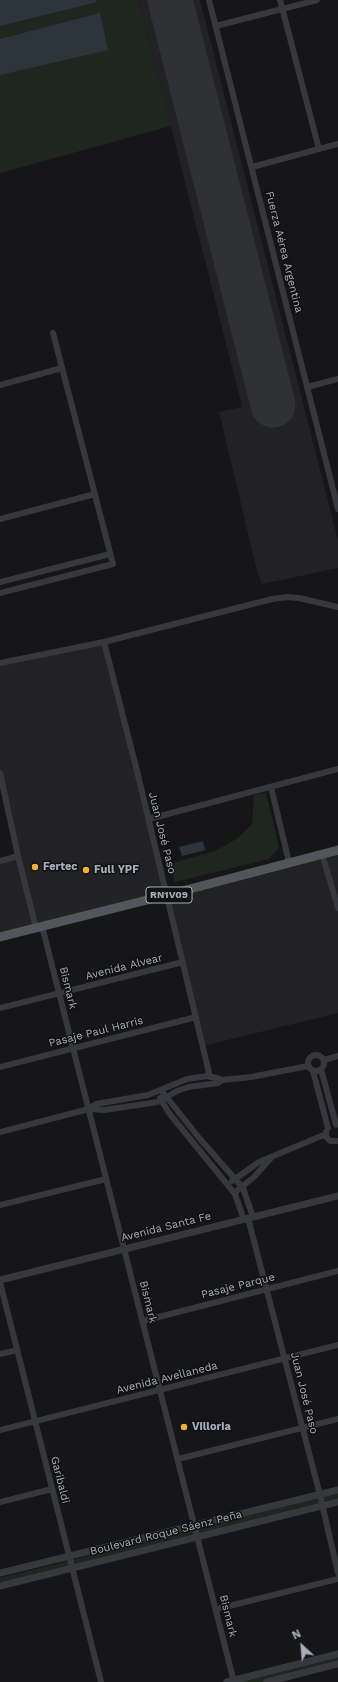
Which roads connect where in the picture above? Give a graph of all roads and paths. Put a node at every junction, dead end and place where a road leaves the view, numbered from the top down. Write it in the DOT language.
graph roads {
  1 [pos="209,0"];
  2 [pos="280,0"];
  3 [pos="317,0"];
  4 [pos="282,8"];
  5 [pos="216,26"];
  6 [pos="338,144"];
  7 [pos="319,149"];
  8 [pos="252,167"];
  9 [pos="53,333"];
  10 [pos="62,368"];
  11 [pos="338,379"];
  12 [pos="0,385"];
  13 [pos="308,387"];
  14 [pos="95,494"];
  15 [pos="338,509"];
  16 [pos="0,519"];
  17 [pos="110,554"];
  18 [pos="0,582"];
  19 [pos="0,593"];
  20 [pos="338,607"];
  21 [pos="104,642"];
  22 [pos="0,663"];
  23 [pos="338,769"];
  24 [pos="0,773"];
  25 [pos="271,787"];
  26 [pos="2,792"];
  27 [pos="148,819"];
  28 [pos="338,850"];
  29 [pos="322,854"];
  30 [pos="18,856"];
  31 [pos="0,861"];
  32 [pos="289,862"];
  33 [pos="167,895"];
  34 [pos="338,908"];
  35 [pos="39,927"];
  36 [pos="0,937"];
  37 [pos="183,962"];
  38 [pos="59,994"];
  39 [pos="0,1008"];
  40 [pos="196,1017"];
  41 [pos="73,1049"];
  42 [pos="338,1056"];
  43 [pos="324,1060"];
  44 [pos="0,1067"];
  45 [pos="311,1068"];
  46 [pos="321,1070"];
  47 [pos="210,1077"];
  48 [pos="222,1080"];
  49 [pos="158,1091"];
  50 [pos="164,1099"];
  51 [pos="88,1109"];
  52 [pos="337,1126"];
  53 [pos="327,1131"];
  54 [pos="0,1132"];
  55 [pos="338,1141"];
  56 [pos="271,1158"];
  57 [pos="106,1179"];
  58 [pos="235,1179"];
  59 [pos="228,1184"];
  60 [pos="243,1188"];
  61 [pos="234,1193"];
  62 [pos="338,1196"];
  63 [pos="0,1205"];
  64 [pos="248,1218"];
  65 [pos="125,1249"];
  66 [pos="338,1271"];
  67 [pos="0,1281"];
  68 [pos="266,1289"];
  69 [pos="143,1320"];
  70 [pos="338,1345"];
  71 [pos="17,1350"];
  72 [pos="0,1354"];
  73 [pos="285,1359"];
  74 [pos="160,1390"];
  75 [pos="338,1419"];
  76 [pos="35,1422"];
  77 [pos="302,1428"];
  78 [pos="0,1430"];
  79 [pos="178,1459"];
  80 [pos="52,1490"];
  81 [pos="338,1490"];
  82 [pos="320,1495"];
  83 [pos="0,1502"];
  84 [pos="338,1502"];
  85 [pos="322,1506"];
  86 [pos="195,1525"];
  87 [pos="198,1536"];
  88 [pos="69,1556"];
  89 [pos="72,1568"];
  90 [pos="338,1573"];
  91 [pos="0,1574"];
  92 [pos="338,1579"];
  93 [pos="0,1586"];
  94 [pos="217,1609"];
  95 [pos="338,1654"];
  96 [pos="338,1664"];
  97 [pos="231,1681"];
  98 [pos="101,1682"];
  99 [pos="267,1682"];
  1 -- 5 [label="street, Fuerza Aérea Argentina"];
  2 -- 4 [label="street"];
  3 -- 4 [label="street"];
  4 -- 5 [label="street"];
  4 -- 7 [label="street"];
  5 -- 8 [label="street, Fuerza Aérea Argentina"];
  6 -- 7 [label="street"];
  7 -- 8 [label="street"];
  8 -- 13 [label="street, Fuerza Aérea Argentina"];
  9 -- 10 [label="street"];
  10 -- 12 [label="street"];
  10 -- 14 [label="street"];
  11 -- 13 [label="street"];
  13 -- 15 [label="street, Fuerza Aérea Argentina"];
  14 -- 16 [label="street"];
  14 -- 17 [label="street"];
  17 -- 18 [label="street"];
  17 -- 19 [label="street"];
  20 -- 21 [label="street"];
  21 -- 22 [label="street"];
  21 -- 27 [label="street, Juan José Paso"];
  23 -- 25 [label="street"];
  24 -- 26 [label="street, Bismark"];
  25 -- 27 [label="street"];
  25 -- 32 [label="street"];
  26 -- 30 [label="street, Bismark"];
  27 -- 33 [label="street, Juan José Paso"];
  28 -- 29 [label="main road, RN1V09"];
  29 -- 32 [label="main road, RN1V09"];
  29 -- 34 [label="street"];
  30 -- 31 [label="street"];
  30 -- 35 [label="street, Bismark"];
  32 -- 33 [label="main road, RN1V09"];
  33 -- 35 [label="main road, RN1V09"];
  33 -- 37 [label="street, Juan José Paso"];
  35 -- 36 [label="main road, RN1V09"];
  35 -- 38 [label="street, Bismark"];
  37 -- 38 [label="street, Avenida Alvear"];
  37 -- 40 [label="street, Juan José Paso"];
  38 -- 39 [label="street, Avenida Alvear"];
  38 -- 41 [label="street, Bismark"];
  40 -- 41 [label="street, Pasaje Paul Harris"];
  40 -- 47 [label="street, Juan José Paso"];
  41 -- 44 [label="street, Pasaje Paul Harris"];
  41 -- 51 [label="street, Bismark"];
  42 -- 43 [label="street"];
  43 -- 45 [label="street"];
  43 -- 46 [label="street"];
  45 -- 46 [label="street"];
  45 -- 48 [label="street"];
  45 -- 53 [label="street"];
  46 -- 52 [label="street"];
  47 -- 48 [label="street"];
  47 -- 49 [label="street"];
  48 -- 50 [label="street"];
  49 -- 50 [label="street, Juan José Paso"];
  49 -- 51 [label="street"];
  50 -- 51 [label="street"];
  50 -- 58 [label="street, Juan José Paso"];
  50 -- 59 [label="street, Juan José Paso"];
  51 -- 54 [label="street"];
  51 -- 57 [label="street, Bismark"];
  52 -- 53 [label="street"];
  53 -- 55 [label="street"];
  53 -- 56 [label="street"];
  56 -- 58 [label="street"];
  56 -- 60 [label="street"];
  57 -- 63 [label="street"];
  57 -- 65 [label="street, Bismark"];
  58 -- 59 [label="street"];
  58 -- 60 [label="street, Juan José Paso"];
  59 -- 61 [label="street, Juan José Paso"];
  60 -- 61 [label="street"];
  60 -- 64 [label="street, Juan José Paso"];
  61 -- 64 [label="street, Juan José Paso"];
  62 -- 64 [label="street, Avenida Santa Fe"];
  64 -- 65 [label="street, Avenida Santa Fe"];
  64 -- 68 [label="street, Juan José Paso"];
  65 -- 67 [label="street, Avenida Santa Fe"];
  65 -- 69 [label="street, Bismark"];
  66 -- 68 [label="street, Pasaje Parque"];
  67 -- 71 [label="street, Garibaldi"];
  68 -- 69 [label="street, Pasaje Parque"];
  68 -- 73 [label="street, Juan José Paso"];
  69 -- 74 [label="street, Bismark"];
  70 -- 73 [label="street, Avenida Avellaneda"];
  71 -- 72 [label="street"];
  71 -- 76 [label="street, Garibaldi"];
  73 -- 74 [label="street, Avenida Avellaneda"];
  73 -- 77 [label="street, Juan José Paso"];
  74 -- 76 [label="street, Avenida Avellaneda"];
  74 -- 79 [label="street, Bismark"];
  75 -- 77 [label="street"];
  76 -- 78 [label="street, Avenida Avellaneda"];
  76 -- 80 [label="street, Garibaldi"];
  77 -- 79 [label="street"];
  77 -- 82 [label="street, Juan José Paso"];
  79 -- 86 [label="street, Bismark"];
  80 -- 83 [label="street"];
  80 -- 88 [label="street, Garibaldi"];
  81 -- 82 [label="street, Boulevard Roque Sáenz Peña"];
  82 -- 85 [label="street, Juan José Paso"];
  82 -- 86 [label="street, Boulevard Roque Sáenz Peña"];
  84 -- 85 [label="street, Boulevard Roque Sáenz Peña"];
  85 -- 87 [label="street, Boulevard Roque Sáenz Peña"];
  85 -- 90 [label="street, Juan José Paso"];
  86 -- 87 [label="street, Bismark"];
  86 -- 88 [label="street, Boulevard Roque Sáenz Peña"];
  87 -- 89 [label="street, Boulevard Roque Sáenz Peña"];
  87 -- 94 [label="street, Bismark"];
  88 -- 89 [label="street, Garibaldi"];
  88 -- 91 [label="street, Boulevard Roque Sáenz Peña"];
  89 -- 93 [label="street, Boulevard Roque Sáenz Peña"];
  89 -- 98 [label="street, Garibaldi"];
  92 -- 94 [label="street"];
  94 -- 97 [label="street, Bismark"];
  95 -- 97 [label="street"];
  96 -- 99 [label="street"];
}
